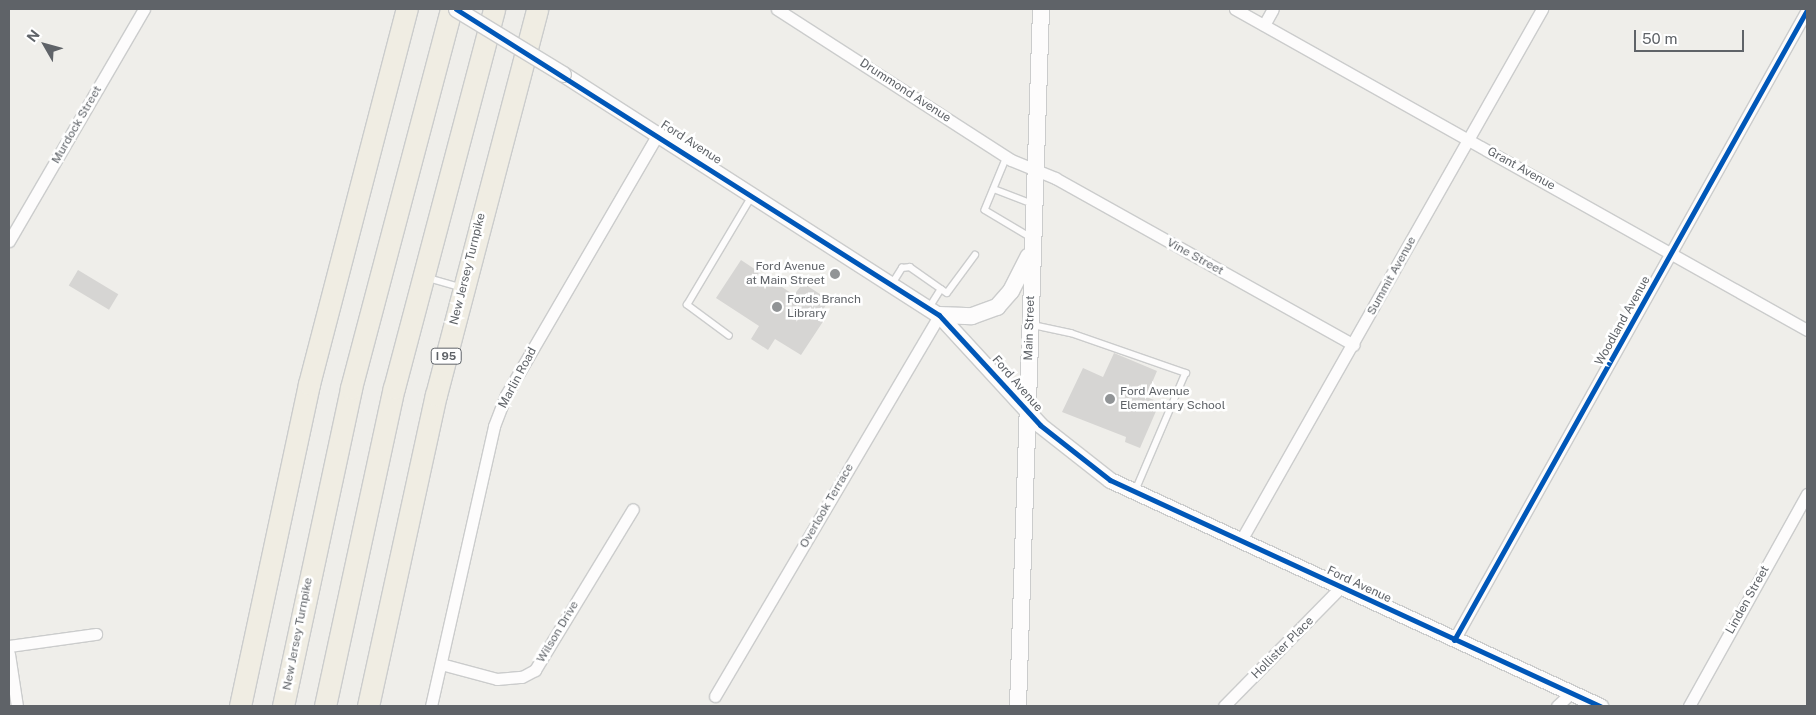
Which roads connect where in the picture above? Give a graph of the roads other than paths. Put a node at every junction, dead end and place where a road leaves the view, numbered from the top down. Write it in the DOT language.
graph roads {
  1 [pos="144,9"];
  2 [pos="407,9"];
  3 [pos="451,9"];
  4 [pos="456,9"];
  5 [pos="494,9"];
  6 [pos="538,9"];
  7 [pos="778,9"];
  8 [pos="1041,9"];
  9 [pos="1235,9"];
  10 [pos="1273,9"];
  11 [pos="1542,9"];
  12 [pos="1807,10"];
  13 [pos="1264,25"];
  14 [pos="658,134"];
  15 [pos="1468,140"];
  16 [pos="1007,157"];
  17 [pos="1036,170"];
  18 [pos="994,189"];
  19 [pos="753,194"];
  20 [pos="1034,204"];
  21 [pos="1033,239"];
  22 [pos="9,241"];
  23 [pos="1672,254"];
  24 [pos="974,255"];
  25 [pos="422,277"];
  26 [pos="892,284"];
  27 [pos="462,287"];
  28 [pos="941,288"];
  29 [pos="934,312"];
  30 [pos="1030,325"];
  31 [pos="1807,330"];
  32 [pos="729,336"];
  33 [pos="1354,345"];
  34 [pos="1027,412"];
  35 [pos="1134,492"];
  36 [pos="1807,494"];
  37 [pos="633,510"];
  38 [pos="1240,542"];
  39 [pos="1341,587"];
  40 [pos="96,634"];
  41 [pos="1454,640"];
  42 [pos="9,646"];
  43 [pos="9,654"];
  44 [pos="441,664"];
  45 [pos="1571,693"];
  46 [pos="715,696"];
  47 [pos="17,706"];
  48 [pos="240,706"];
  49 [pos="283,706"];
  50 [pos="325,706"];
  51 [pos="368,706"];
  52 [pos="431,706"];
  53 [pos="1018,706"];
  54 [pos="1224,706"];
  55 [pos="1557,706"];
  56 [pos="1600,706"];
  57 [pos="1689,706"];
  1 -- 22 [label="street, Murdock Street"];
  2 -- 48 [label="highway"];
  3 -- 49 [label="highway, New Jersey Turnpike"];
  4 -- 14 [label="street, Ford Avenue, bridge"];
  5 -- 25 [label="highway"];
  6 -- 27 [label="highway, New Jersey Turnpike / I 95"];
  7 -- 16 [label="street, Drummond Avenue"];
  8 -- 17 [label="main road, Main Street"];
  9 -- 13 [label="street, Grant Avenue"];
  10 -- 13 [label="street"];
  11 -- 15 [label="street, Summit Avenue"];
  12 -- 23 [label="street, Woodland Avenue"];
  13 -- 15 [label="street, Grant Avenue"];
  14 -- 19 [label="street, Ford Avenue"];
  14 -- 44 [label="street, Marlin Road"];
  15 -- 23 [label="street, Grant Avenue"];
  15 -- 33 [label="street, Summit Avenue"];
  16 -- 17 [label="street, Drummond Avenue"];
  16 -- 18 [label="lane"];
  17 -- 20 [label="main road, Main Street"];
  17 -- 33 [label="street, Vine Street"];
  18 -- 20 [label="lane"];
  18 -- 21 [label="lane"];
  19 -- 26 [label="street, Ford Avenue"];
  19 -- 32 [label="lane"];
  20 -- 21 [label="main road, Main Street"];
  21 -- 29 [label="main road"];
  21 -- 30 [label="main road, Main Street"];
  23 -- 31 [label="street, Grant Avenue"];
  23 -- 41 [label="street, Woodland Avenue"];
  24 -- 28 [label="lane"];
  25 -- 27 [label="lane"];
  25 -- 50 [label="highway"];
  26 -- 28 [label="lane"];
  26 -- 29 [label="street, Ford Avenue"];
  27 -- 51 [label="highway, New Jersey Turnpike / I 95"];
  28 -- 29 [label="lane"];
  29 -- 34 [label="street, Ford Avenue"];
  29 -- 46 [label="street, Overlook Terrace"];
  30 -- 34 [label="main road, Main Street"];
  30 -- 35 [label="lane"];
  33 -- 38 [label="street, Summit Avenue"];
  34 -- 35 [label="street, Ford Avenue"];
  34 -- 53 [label="main road, Main Street"];
  35 -- 38 [label="street, Ford Avenue"];
  36 -- 57 [label="street, Linden Street"];
  37 -- 44 [label="street, Wilson Drive"];
  38 -- 39 [label="street, Ford Avenue"];
  39 -- 41 [label="street, Ford Avenue"];
  39 -- 54 [label="street, Hollister Place"];
  40 -- 42 [label="street"];
  41 -- 45 [label="street, Ford Avenue"];
  43 -- 47 [label="street"];
  44 -- 52 [label="street, Marlin Road"];
  45 -- 55 [label="street"];
  45 -- 56 [label="street, Ford Avenue"];
}
